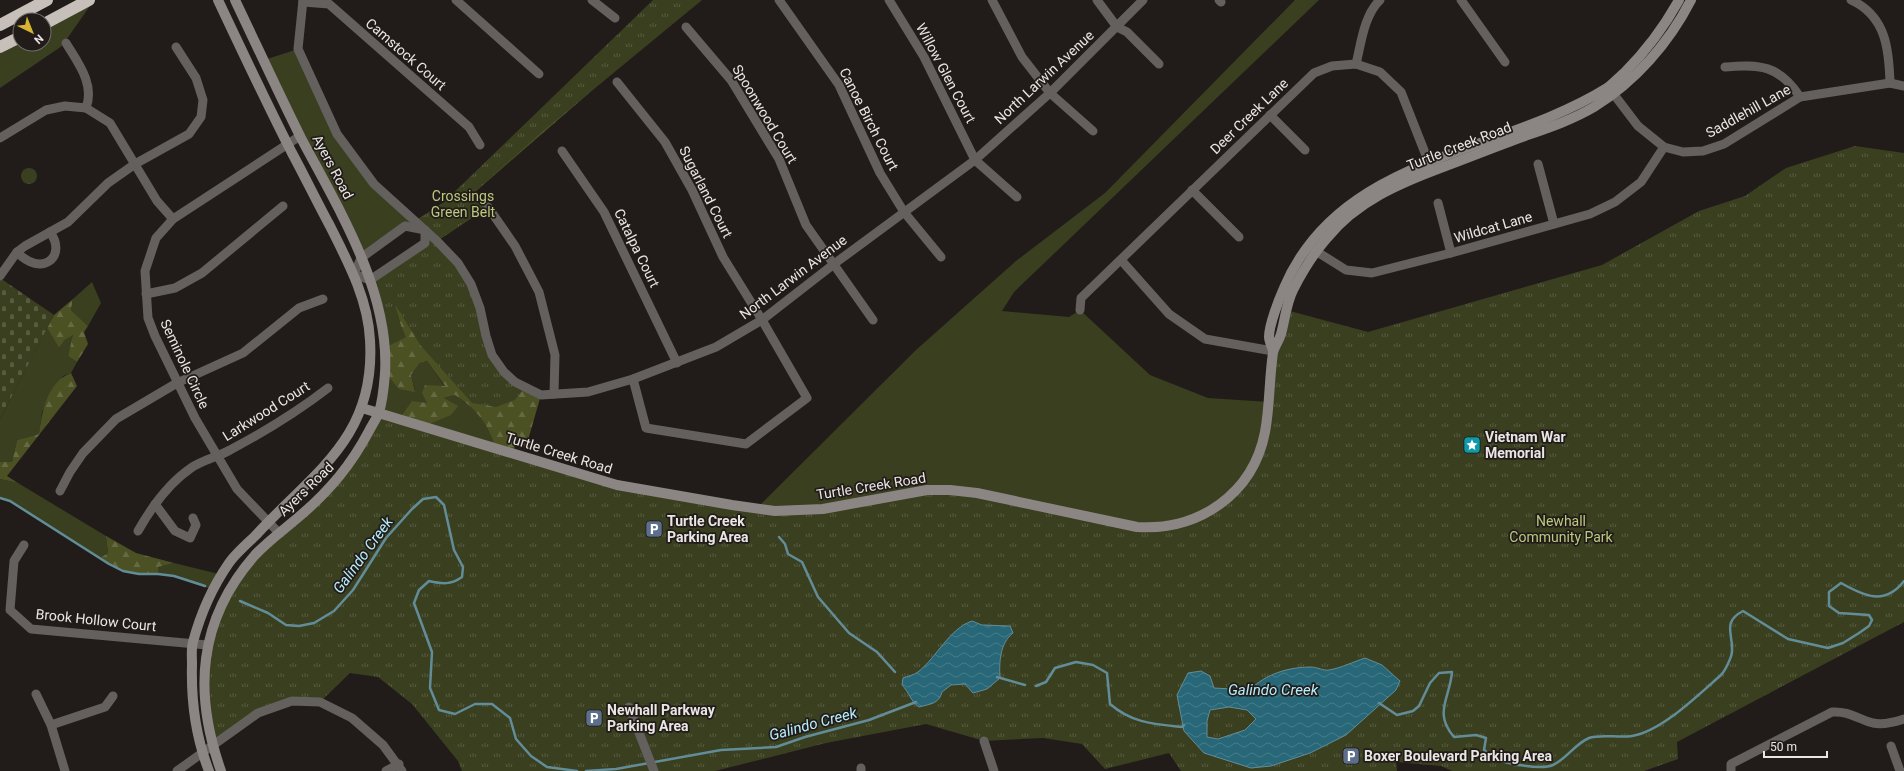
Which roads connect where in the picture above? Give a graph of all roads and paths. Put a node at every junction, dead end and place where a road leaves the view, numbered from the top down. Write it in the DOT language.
graph roads {
  1 [pos="47,0"];
  2 [pos="89,0"];
  3 [pos="218,0"];
  4 [pos="235,0"];
  5 [pos="456,0"];
  6 [pos="592,0"];
  7 [pos="779,0"];
  8 [pos="889,0"];
  9 [pos="992,0"];
  10 [pos="1097,0"];
  11 [pos="1144,0"];
  12 [pos="1380,0"];
  13 [pos="1461,0"];
  14 [pos="1679,0"];
  15 [pos="1691,0"];
  16 [pos="1851,0"];
  17 [pos="303,1"];
  18 [pos="615,18"];
  19 [pos="52,20"];
  20 [pos="0,25"];
  21 [pos="686,27"];
  22 [pos="1117,27"];
  23 [pos="12,41"];
  24 [pos="66,43"];
  25 [pos="0,47"];
  26 [pos="176,47"];
  27 [pos="1505,62"];
  28 [pos="1159,64"];
  29 [pos="1356,64"];
  30 [pos="1725,67"];
  31 [pos="539,74"];
  32 [pos="617,82"];
  33 [pos="1890,83"];
  34 [pos="1904,86"];
  35 [pos="1611,90"];
  36 [pos="1050,93"];
  37 [pos="1800,97"];
  38 [pos="86,108"];
  39 [pos="1270,115"];
  40 [pos="1093,131"];
  41 [pos="300,136"];
  42 [pos="0,138"];
  43 [pos="287,143"];
  44 [pos="480,145"];
  45 [pos="1664,147"];
  46 [pos="1305,150"];
  47 [pos="562,151"];
  48 [pos="975,160"];
  49 [pos="135,164"];
  50 [pos="1538,164"];
  51 [pos="1430,166"];
  52 [pos="1192,190"];
  53 [pos="1018,196"];
  54 [pos="1438,203"];
  55 [pos="283,206"];
  56 [pos="488,207"];
  57 [pos="904,212"];
  58 [pos="172,219"];
  59 [pos="1554,224"];
  60 [pos="425,230"];
  61 [pos="50,232"];
  62 [pos="1239,237"];
  63 [pos="1313,249"];
  64 [pos="17,252"];
  65 [pos="1451,253"];
  66 [pos="941,257"];
  67 [pos="360,258"];
  68 [pos="1121,260"];
  69 [pos="834,264"];
  70 [pos="354,274"];
  71 [pos="0,276"];
  72 [pos="370,280"];
  73 [pos="146,294"];
  74 [pos="323,299"];
  75 [pos="1080,310"];
  76 [pos="762,320"];
  77 [pos="873,320"];
  78 [pos="1273,351"];
  79 [pos="677,363"];
  80 [pos="633,379"];
  81 [pos="177,383"];
  82 [pos="328,388"];
  83 [pos="554,394"];
  84 [pos="362,408"];
  85 [pos="379,412"];
  86 [pos="217,457"];
  87 [pos="60,491"];
  88 [pos="155,504"];
  89 [pos="193,518"];
  90 [pos="268,521"];
  91 [pos="138,531"];
  92 [pos="279,534"];
  93 [pos="24,544"];
  94 [pos="192,644"];
  95 [pos="207,645"];
  96 [pos="36,694"];
  97 [pos="113,696"];
  98 [pos="629,707"];
  99 [pos="1904,719"];
  100 [pos="50,725"];
  101 [pos="984,741"];
  102 [pos="212,745"];
  103 [pos="1891,746"];
  104 [pos="202,754"];
  105 [pos="400,768"];
  106 [pos="64,771"];
  107 [pos="177,771"];
  108 [pos="209,771"];
  109 [pos="221,771"];
  110 [pos="386,771"];
  111 [pos="654,771"];
  112 [pos="994,771"];
  113 [pos="1731,771"];
  114 [pos="1900,771"];
  1 -- 20 [label="highway"];
  2 -- 19 [label="highway"];
  3 -- 43 [label="street, Ayers Road"];
  4 -- 41 [label="street, Ayers Road"];
  5 -- 31 [label="street"];
  6 -- 18 [label="street"];
  7 -- 57 [label="street, Canoe Birch Court"];
  8 -- 48 [label="street, Willow Glen Court"];
  9 -- 36 [label="street"];
  10 -- 22 [label="street"];
  11 -- 22 [label="street, North Larwin Avenue"];
  12 -- 29 [label="street"];
  13 -- 27 [label="street"];
  14 -- 35 [label="street, Turtle Creek Road"];
  15 -- 35 [label="street, Turtle Creek Road"];
  16 -- 33 [label="street"];
  17 -- 44 [label="street, Camstock Court"];
  17 -- 60 [label="street, North Larwin Avenue"];
  21 -- 69 [label="street, Spoonwood Court"];
  22 -- 28 [label="street"];
  22 -- 36 [label="street, North Larwin Avenue"];
  23 -- 25 [label="highway"];
  24 -- 38 [label="street"];
  26 -- 49 [label="street"];
  29 -- 39 [label="street, Deer Creek Lane"];
  29 -- 51 [label="street, Deer Creek Lane"];
  30 -- 37 [label="street"];
  32 -- 76 [label="street, Sugarland Court"];
  33 -- 34 [label="street, Saddlehill Lane"];
  33 -- 37 [label="street, Saddlehill Lane"];
  35 -- 45 [label="street, Saddlehill Lane"];
  35 -- 51 [label="street, Turtle Creek Road"];
  36 -- 40 [label="street"];
  36 -- 48 [label="street, North Larwin Avenue"];
  37 -- 45 [label="street, Saddlehill Lane"];
  38 -- 42 [label="street"];
  38 -- 49 [label="street"];
  39 -- 46 [label="street"];
  39 -- 52 [label="street, Deer Creek Lane"];
  41 -- 43 [label="street, Seminole Circle"];
  41 -- 67 [label="street, Ayers Road"];
  43 -- 58 [label="street, Seminole Circle"];
  43 -- 70 [label="street, Ayers Road"];
  45 -- 59 [label="street, Wildcat Lane"];
  47 -- 79 [label="street, Catalpa Court"];
  48 -- 53 [label="street"];
  48 -- 57 [label="street, North Larwin Avenue"];
  49 -- 58 [label="street"];
  49 -- 61 [label="street"];
  50 -- 59 [label="street"];
  51 -- 63 [label="street, Turtle Creek Road"];
  52 -- 62 [label="street"];
  52 -- 68 [label="street, Deer Creek Lane"];
  54 -- 65 [label="street"];
  55 -- 73 [label="street"];
  56 -- 83 [label="street"];
  57 -- 66 [label="street, Canoe Birch Court"];
  57 -- 69 [label="street, North Larwin Avenue"];
  58 -- 73 [label="street, Seminole Circle"];
  59 -- 65 [label="street, Wildcat Lane"];
  60 -- 67 [label="street"];
  60 -- 72 [label="street"];
  60 -- 83 [label="street, North Larwin Avenue"];
  61 -- 64 [label="street"];
  61 -- 64 [label="street"];
  63 -- 65 [label="street, Wildcat Lane"];
  63 -- 78 [label="street, Turtle Creek Road"];
  64 -- 71 [label="street"];
  67 -- 70 [label="street"];
  67 -- 72 [label="street, Ayers Road"];
  68 -- 75 [label="street, Deer Creek Lane"];
  68 -- 78 [label="street"];
  69 -- 76 [label="street, North Larwin Avenue"];
  69 -- 77 [label="street, Spoonwood Court"];
  70 -- 72 [label="street"];
  70 -- 84 [label="street, Ayers Road"];
  72 -- 85 [label="street, Ayers Road"];
  73 -- 81 [label="street, Seminole Circle"];
  74 -- 81 [label="street"];
  76 -- 79 [label="street, North Larwin Avenue"];
  76 -- 80 [label="street, Sugarland Court"];
  78 -- 85 [label="street, Turtle Creek Road"];
  79 -- 80 [label="street, North Larwin Avenue"];
  80 -- 83 [label="street, North Larwin Avenue"];
  81 -- 86 [label="street, Seminole Circle"];
  81 -- 87 [label="street"];
  82 -- 86 [label="street, Larkwood Court"];
  84 -- 85 [label="street, Turtle Creek Road"];
  84 -- 90 [label="street, Ayers Road"];
  85 -- 92 [label="street, Ayers Road"];
  86 -- 88 [label="street, Larkwood Court"];
  86 -- 90 [label="street, Seminole Circle"];
  88 -- 89 [label="street"];
  88 -- 91 [label="street, Larkwood Court"];
  90 -- 92 [label="street, Seminole Circle"];
  90 -- 94 [label="street, Ayers Road"];
  92 -- 95 [label="street, Ayers Road"];
  93 -- 94 [label="street, Brook Hollow Court"];
  94 -- 95 [label="street, Brook Hollow Court"];
  94 -- 104 [label="street, Ayers Road"];
  95 -- 102 [label="street, Ayers Road"];
  96 -- 100 [label="street"];
  97 -- 100 [label="street"];
  98 -- 111 [label="street"];
  99 -- 113 [label="street"];
  100 -- 106 [label="street"];
  101 -- 112 [label="street"];
  102 -- 104 [label="street"];
  102 -- 105 [label="street"];
  102 -- 109 [label="street, Ayers Road"];
  103 -- 114 [label="street"];
  104 -- 107 [label="street"];
  104 -- 108 [label="street, Ayers Road"];
  105 -- 110 [label="street"];
}
